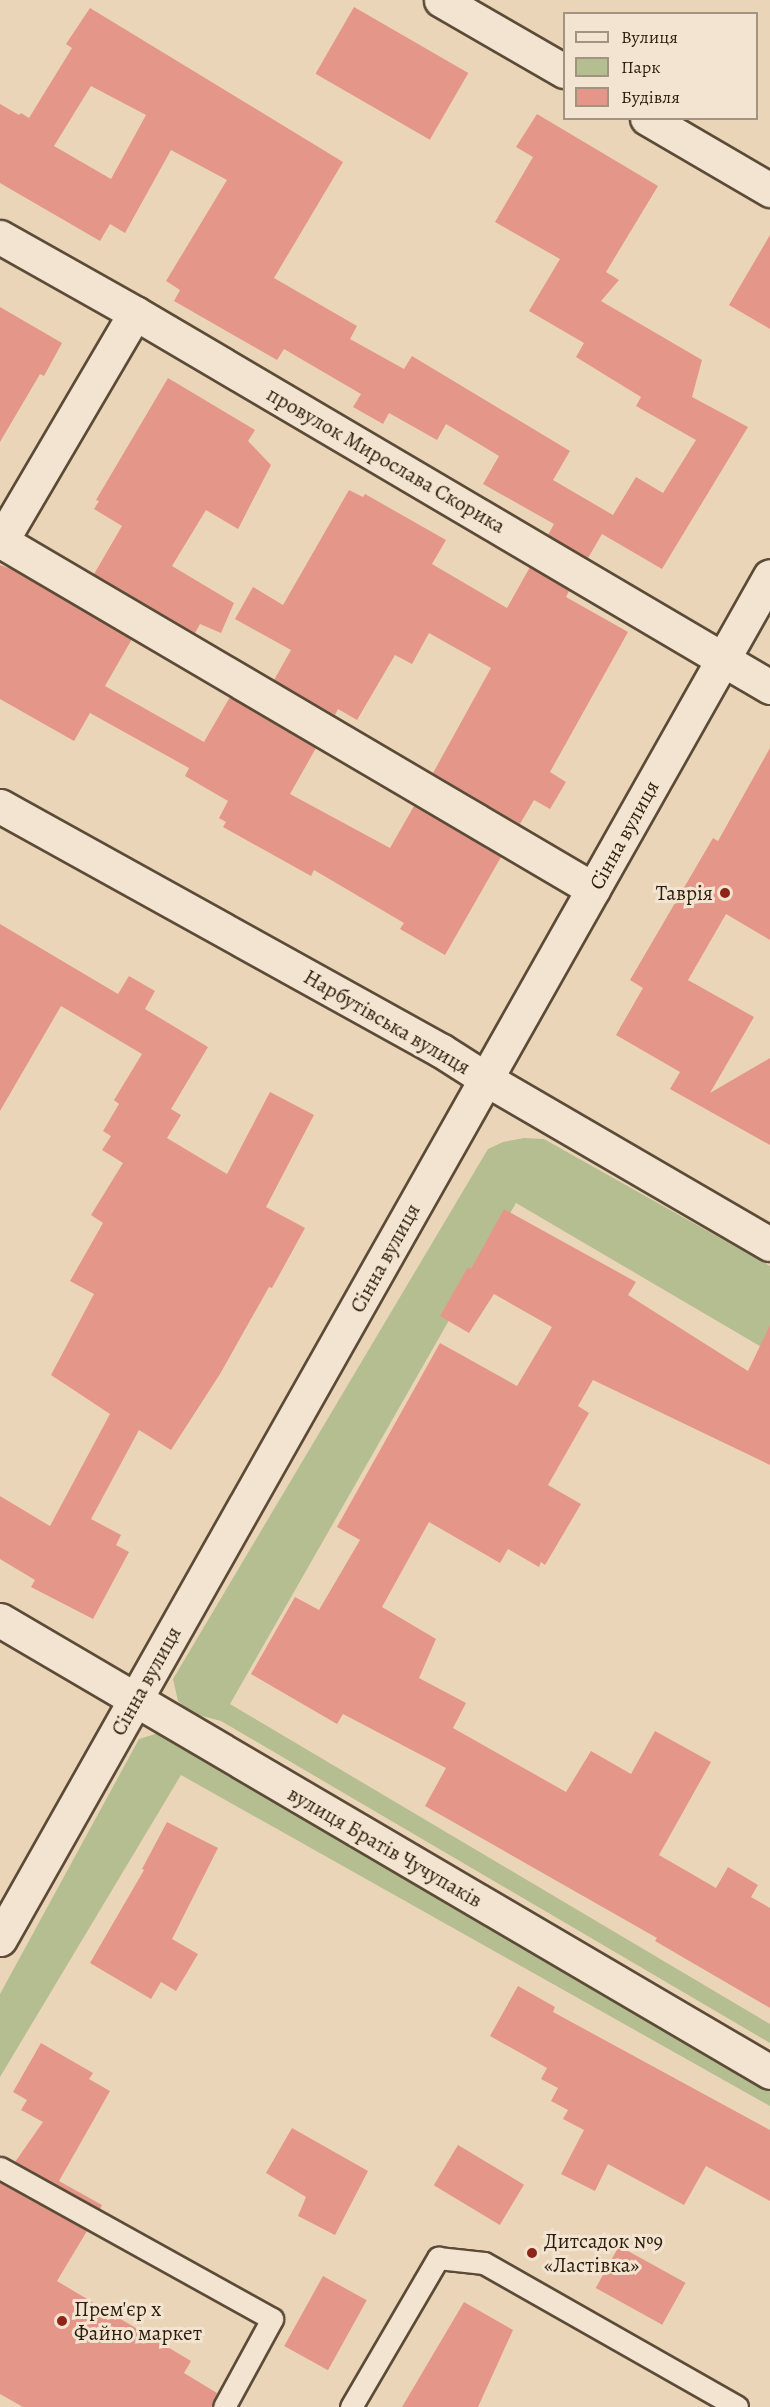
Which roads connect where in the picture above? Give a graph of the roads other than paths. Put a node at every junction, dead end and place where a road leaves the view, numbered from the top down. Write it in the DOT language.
graph roads {
  1 [pos="441,0"];
  2 [pos="563,70"];
  3 [pos="649,120"];
  4 [pos="770,190"];
  5 [pos="0,237"];
  6 [pos="135,313"];
  7 [pos="0,541"];
  8 [pos="770,576"];
  9 [pos="724,658"];
  10 [pos="770,687"];
  11 [pos="0,806"];
  12 [pos="593,889"];
  13 [pos="486,1079"];
  14 [pos="770,1244"];
  15 [pos="0,1620"];
  16 [pos="135,1700"];
  17 [pos="0,1939"];
  18 [pos="770,2072"];
  19 [pos="0,2168"];
  20 [pos="224,2407"];
  21 [pos="351,2407"];
  22 [pos="737,2407"];
  1 -- 2 [label="street"];
  3 -- 4 [label="street"];
  5 -- 6 [label="street, провулок Мирослава Скорика"];
  6 -- 7 [label="street"];
  6 -- 9 [label="street, провулок Мирослава Скорика"];
  7 -- 12 [label="street"];
  8 -- 9 [label="street, Сінна вулиця"];
  9 -- 10 [label="street, провулок Мирослава Скорика"];
  9 -- 12 [label="street, Сінна вулиця"];
  11 -- 13 [label="street, Нарбутівська вулиця"];
  12 -- 13 [label="street, Сінна вулиця"];
  13 -- 14 [label="street, Нарбутівська вулиця"];
  13 -- 16 [label="street, Сінна вулиця"];
  15 -- 16 [label="street, вулиця Братів Чучупаків"];
  16 -- 17 [label="street, Сінна вулиця"];
  16 -- 18 [label="street, вулиця Братів Чучупаків"];
  19 -- 20 [label="lane"];
  21 -- 22 [label="lane"];
}
